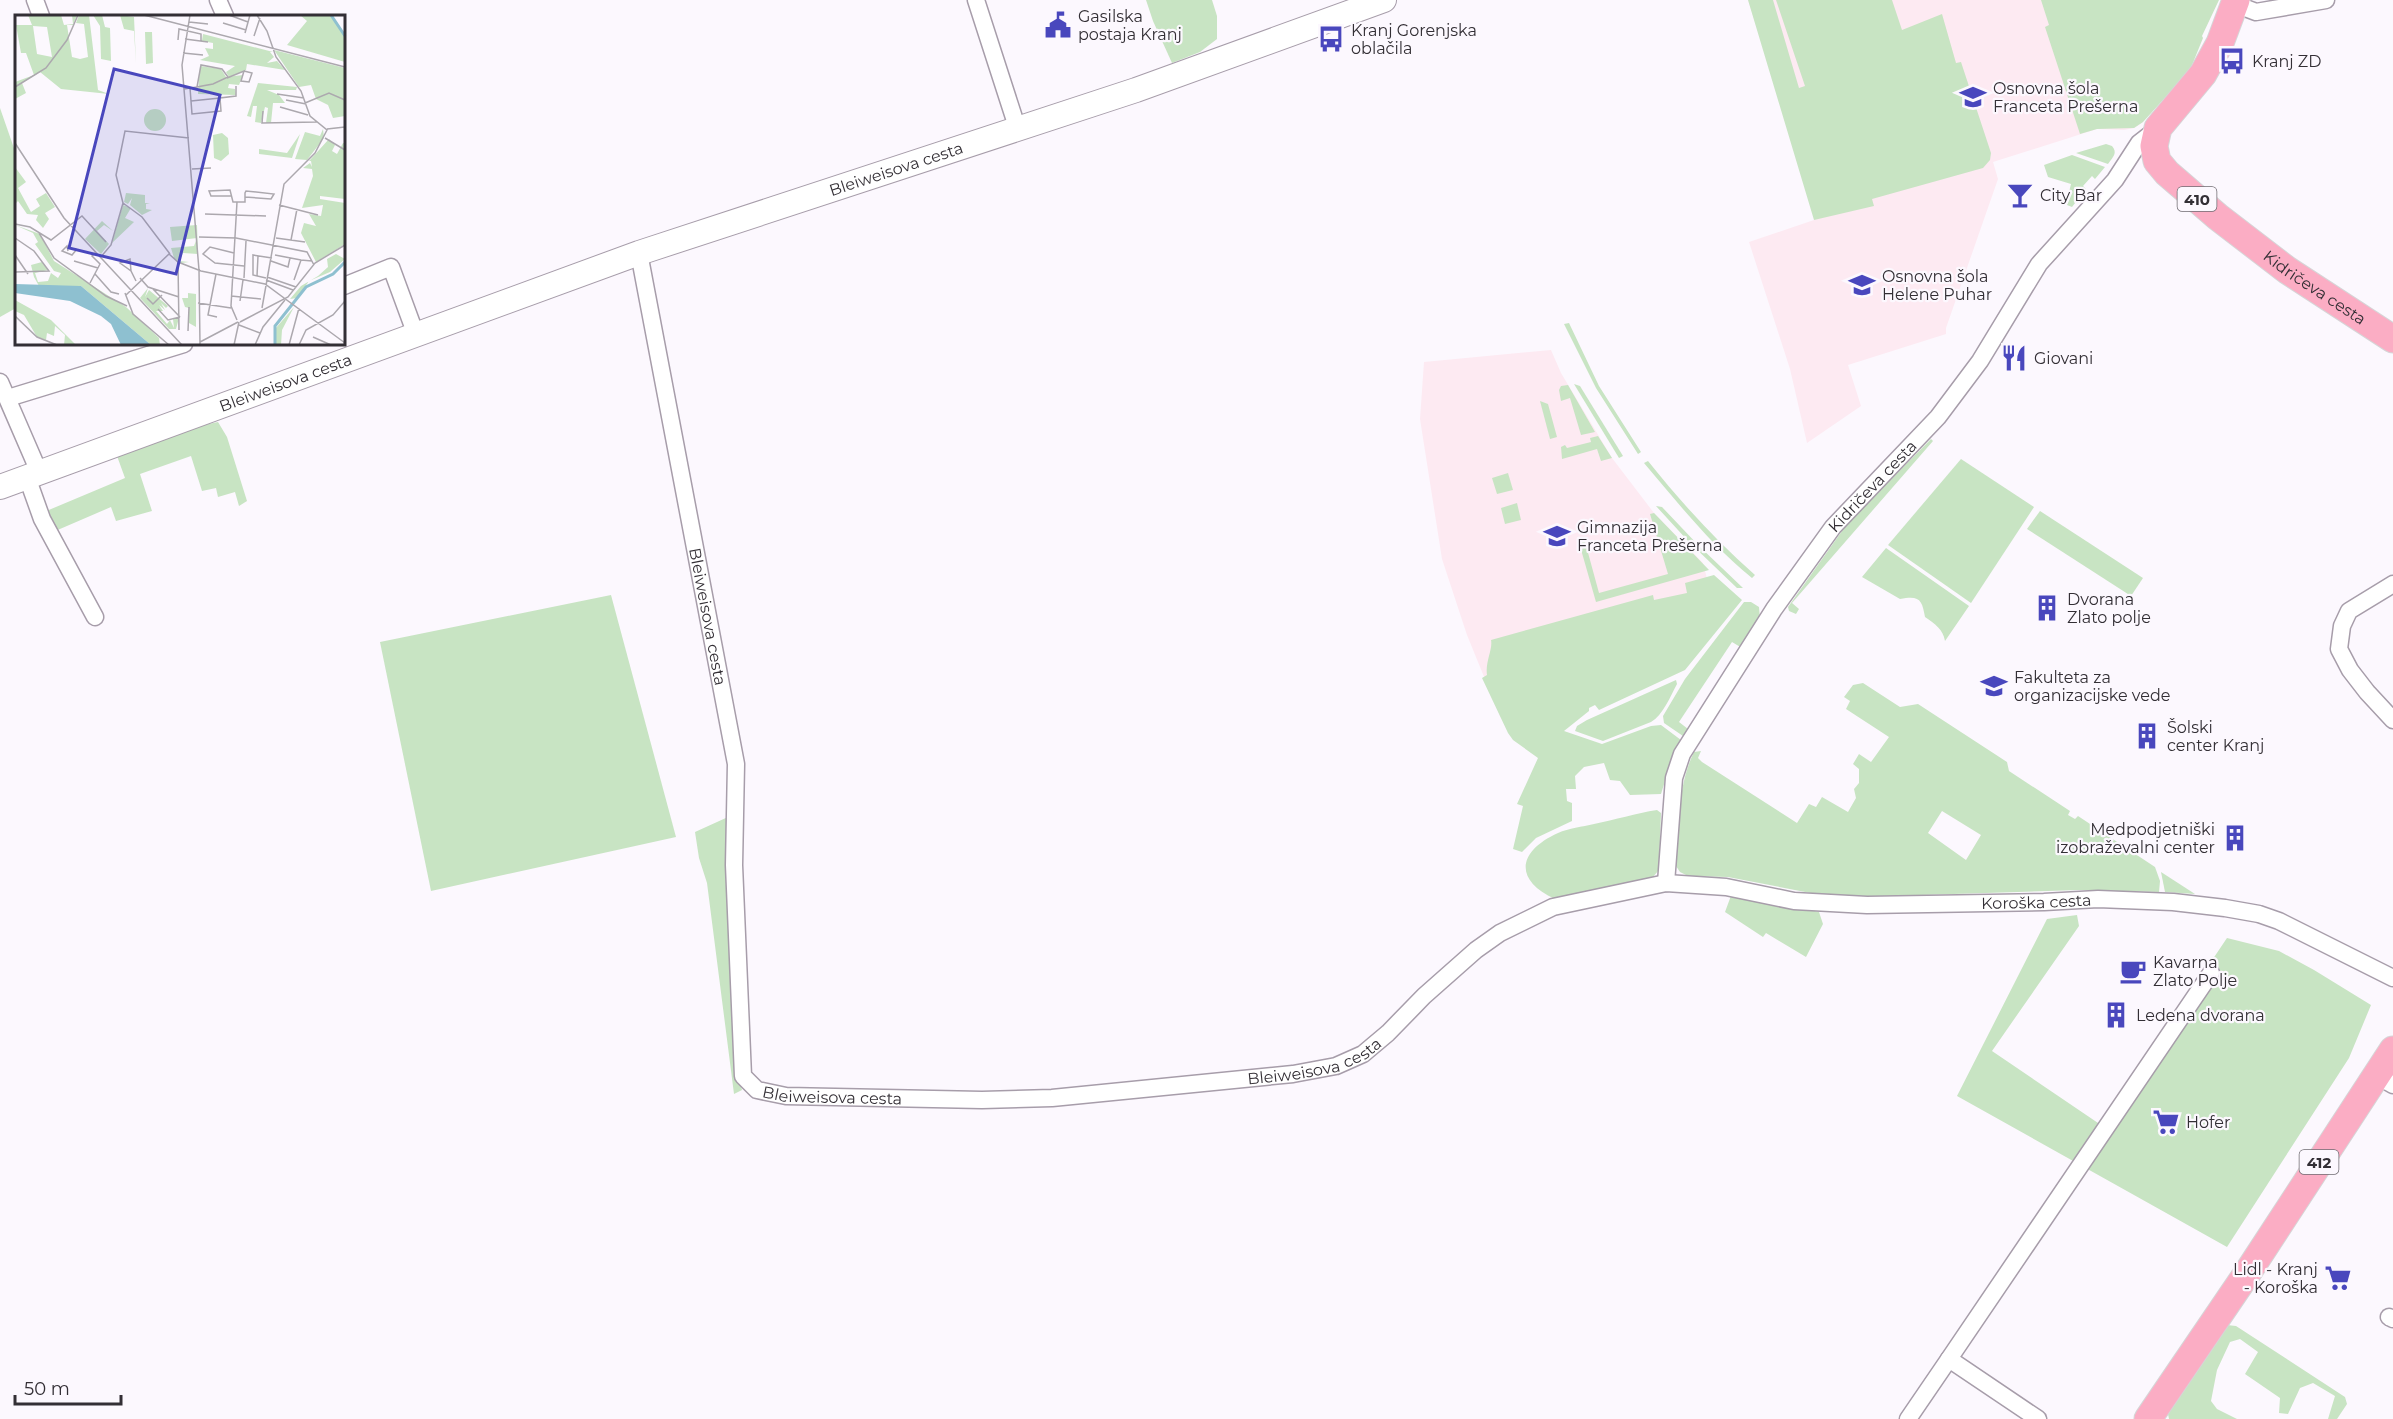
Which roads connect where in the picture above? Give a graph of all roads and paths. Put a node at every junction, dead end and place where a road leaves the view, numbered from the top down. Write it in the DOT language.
graph roads {
  1 [pos="35,0"];
  2 [pos="218,0"];
  3 [pos="976,0"];
  4 [pos="1384,0"];
  5 [pos="2326,0"];
  6 [pos="2235,2"];
  7 [pos="41,15"];
  8 [pos="225,15"];
  9 [pos="2158,128"];
  10 [pos="1018,130"];
  11 [pos="639,254"];
  12 [pos="345,286"];
  13 [pos="416,334"];
  14 [pos="2393,339"];
  15 [pos="176,345"];
  16 [pos="161,347"];
  17 [pos="0,382"];
  18 [pos="8,398"];
  19 [pos="33,475"];
  20 [pos="0,487"];
  21 [pos="2393,584"];
  22 [pos="95,617"];
  23 [pos="2393,720"];
  24 [pos="1666,883"];
  25 [pos="2211,973"];
  26 [pos="2393,978"];
  27 [pos="2393,1050"];
  28 [pos="2385,1081"];
  29 [pos="1948,1359"];
  30 [pos="1908,1419"];
  31 [pos="2038,1419"];
  32 [pos="2148,1419"];
  1 -- 7 [label="street"];
  2 -- 8 [label="street"];
  3 -- 10 [label="street"];
  4 -- 10 [label="main road, Bleiweisova cesta"];
  5 -- 6 [label="street"];
  6 -- 9 [label="main road, Kidričeva cesta"];
  9 -- 14 [label="main road, Kidričeva cesta / 410"];
  9 -- 24 [label="street, Kidričeva cesta"];
  10 -- 11 [label="main road, Bleiweisova cesta"];
  11 -- 13 [label="main road, Bleiweisova cesta"];
  11 -- 24 [label="street, Bleiweisova cesta"];
  12 -- 13 [label="street"];
  13 -- 19 [label="main road, Bleiweisova cesta"];
  15 -- 16 [label="street"];
  16 -- 18 [label="street"];
  17 -- 18 [label="street"];
  18 -- 19 [label="street"];
  19 -- 20 [label="main road, Bleiweisova cesta"];
  19 -- 22 [label="street"];
  21 -- 23 [label="street"];
  24 -- 26 [label="street, Koroška cesta"];
  25 -- 29 [label="street"];
  27 -- 28 [label="main road, 412"];
  28 -- 32 [label="main road, 412"];
  29 -- 30 [label="street"];
  29 -- 31 [label="street"];
}
